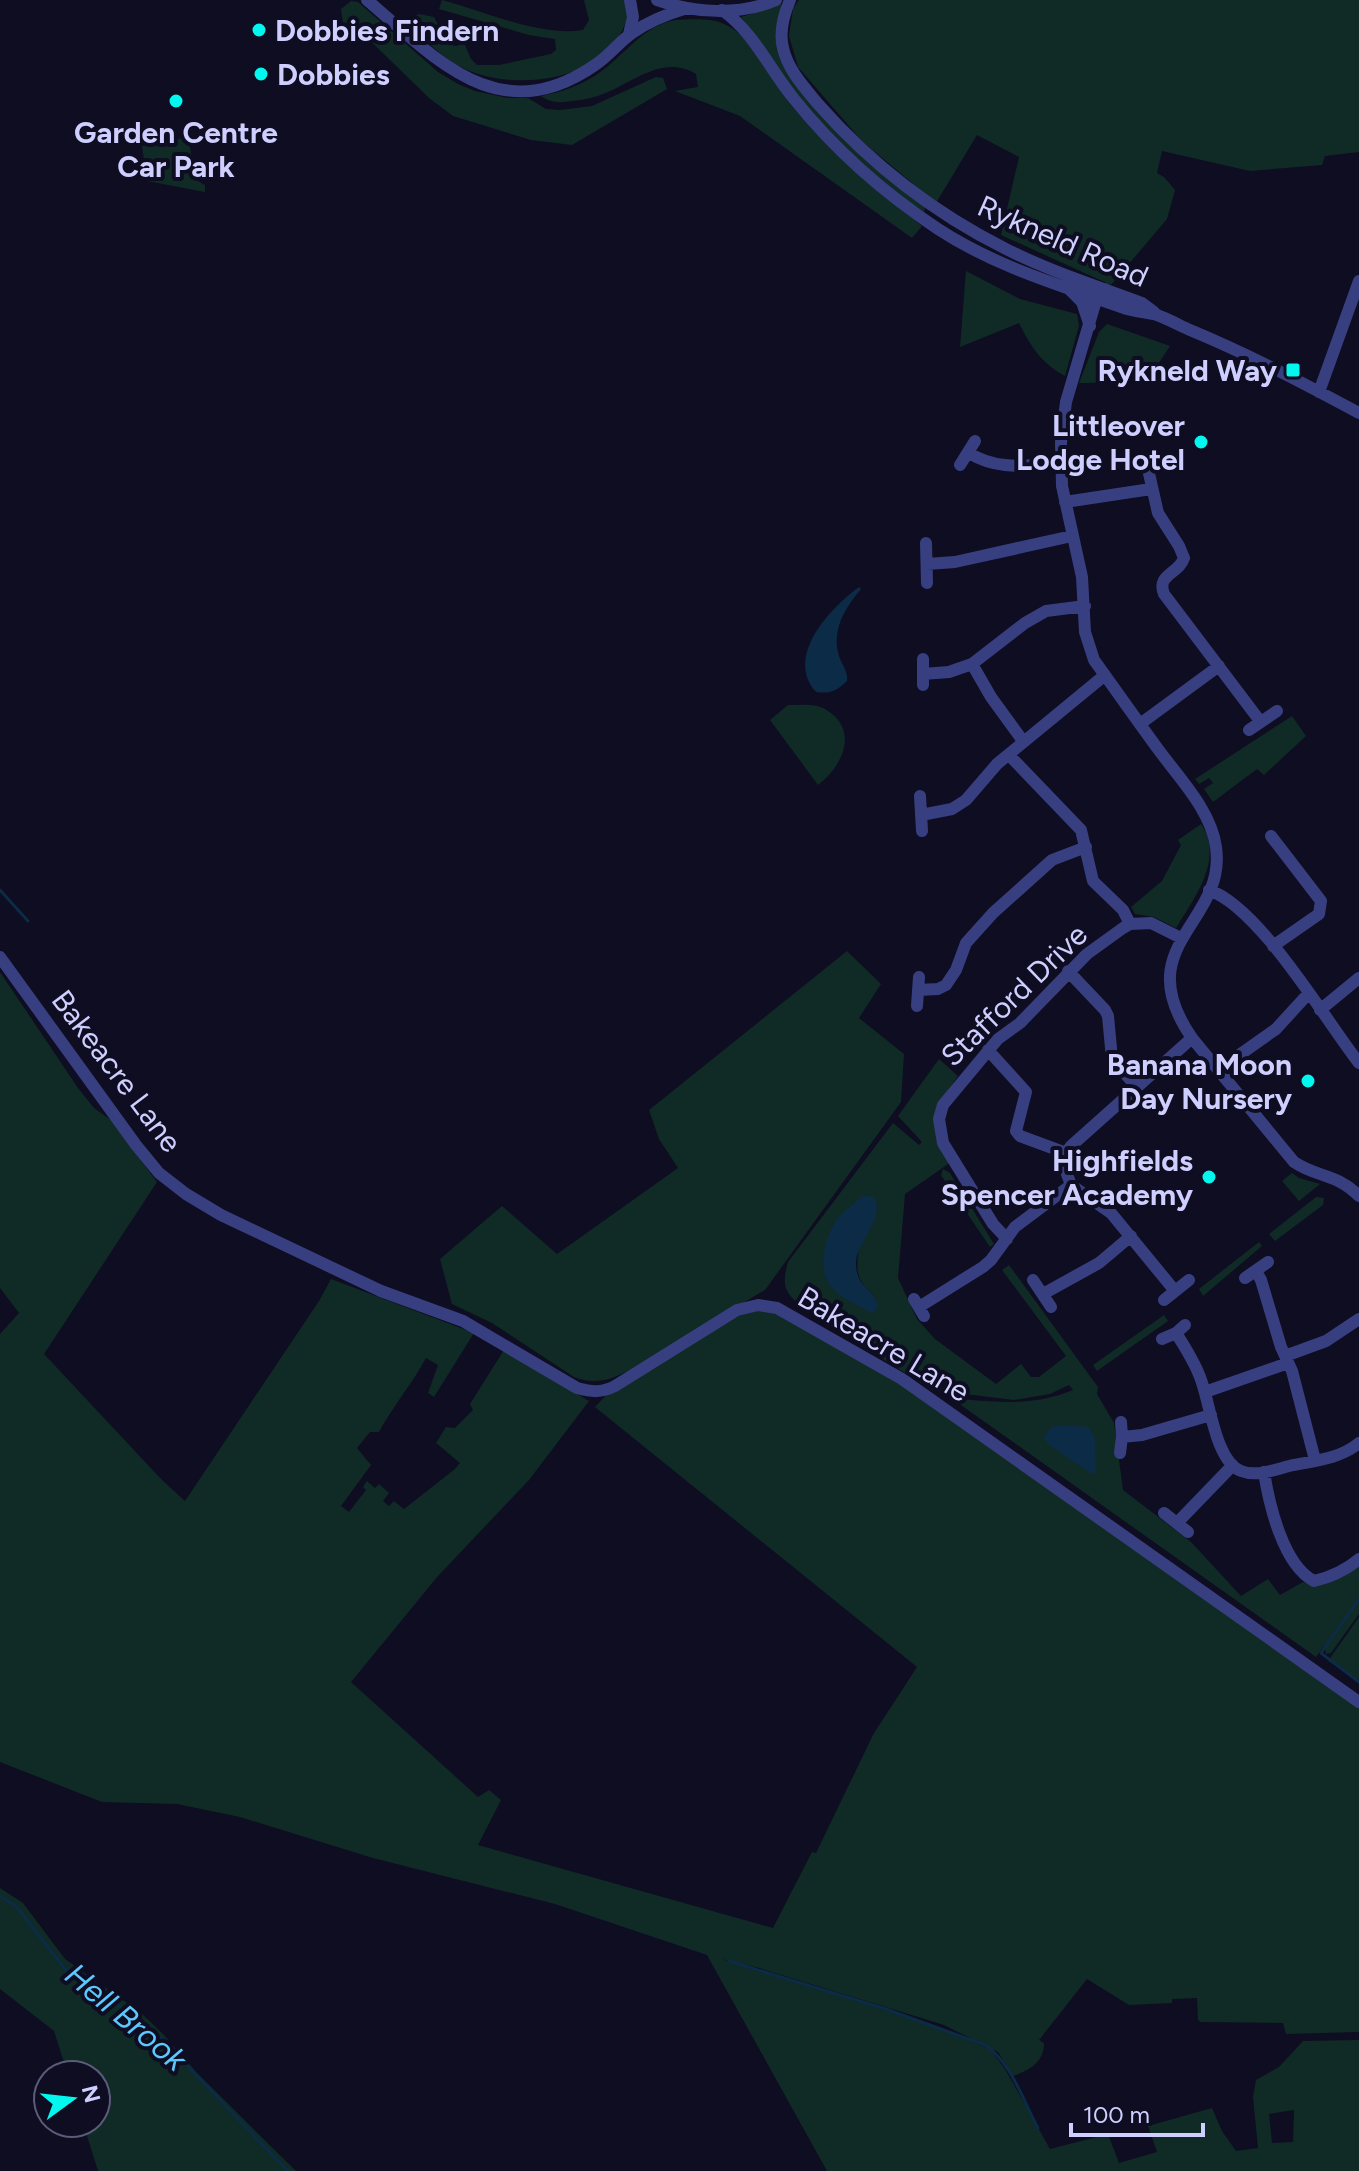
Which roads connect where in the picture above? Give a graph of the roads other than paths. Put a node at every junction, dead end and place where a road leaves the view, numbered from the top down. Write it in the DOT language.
graph roads {
  1 [pos="367,0"];
  2 [pos="630,0"];
  3 [pos="657,0"];
  4 [pos="776,0"];
  5 [pos="790,0"];
  6 [pos="687,8"];
  7 [pos="722,10"];
  8 [pos="629,34"];
  9 [pos="1359,281"];
  10 [pos="1068,288"];
  11 [pos="1103,296"];
  12 [pos="1090,327"];
  13 [pos="1319,392"];
  14 [pos="1359,413"];
  15 [pos="1060,464"];
  16 [pos="960,465"];
  17 [pos="1148,469"];
  18 [pos="1151,489"];
  19 [pos="1065,502"];
  20 [pos="1072,536"];
  21 [pos="926,543"];
  22 [pos="927,564"];
  23 [pos="927,583"];
  24 [pos="1085,606"];
  25 [pos="923,659"];
  26 [pos="972,664"];
  27 [pos="1219,666"];
  28 [pos="1105,675"];
  29 [pos="1277,711"];
  30 [pos="1260,721"];
  31 [pos="1140,724"];
  32 [pos="1249,730"];
  33 [pos="1023,741"];
  34 [pos="1009,755"];
  35 [pos="920,796"];
  36 [pos="921,815"];
  37 [pos="922,831"];
  38 [pos="1271,836"];
  39 [pos="1086,847"];
  40 [pos="1209,890"];
  41 [pos="1130,924"];
  42 [pos="1181,938"];
  43 [pos="1273,946"];
  44 [pos="0,957"];
  45 [pos="1068,971"];
  46 [pos="1359,978"];
  47 [pos="1308,994"];
  48 [pos="917,1006"];
  49 [pos="1320,1010"];
  50 [pos="1192,1038"];
  51 [pos="988,1050"];
  52 [pos="1359,1063"];
  53 [pos="1218,1070"];
  54 [pos="1136,1086"];
  55 [pos="1066,1153"];
  56 [pos="1071,1185"];
  57 [pos="1359,1196"];
  58 [pos="1131,1236"];
  59 [pos="1007,1239"];
  60 [pos="1268,1262"];
  61 [pos="1033,1280"];
  62 [pos="1189,1280"];
  63 [pos="1175,1291"];
  64 [pos="1043,1294"];
  65 [pos="1164,1300"];
  66 [pos="919,1307"];
  67 [pos="1051,1307"];
  68 [pos="1359,1319"];
  69 [pos="1162,1339"];
  70 [pos="1286,1359"];
  71 [pos="1205,1392"];
  72 [pos="1211,1415"];
  73 [pos="1121,1422"];
  74 [pos="1122,1437"];
  75 [pos="1359,1443"];
  76 [pos="1120,1453"];
  77 [pos="1315,1460"];
  78 [pos="1232,1466"];
  79 [pos="1264,1472"];
  80 [pos="1164,1513"];
  81 [pos="1177,1523"];
  82 [pos="1188,1532"];
  83 [pos="1359,1559"];
  84 [pos="1359,1702"];
  1 -- 8 [label="street"];
  2 -- 8 [label="street"];
  3 -- 6 [label="street"];
  4 -- 7 [label="street"];
  5 -- 11 [label="street, Rykneld Road"];
  6 -- 7 [label="street"];
  6 -- 8 [label="street"];
  7 -- 10 [label="street, Rykneld Road"];
  9 -- 13 [label="street"];
  10 -- 11 [label="street, Rykneld Road"];
  10 -- 12 [label="street"];
  11 -- 12 [label="street"];
  11 -- 13 [label="street, Rykneld Road"];
  12 -- 15 [label="street"];
  13 -- 14 [label="street, Rykneld Road"];
  15 -- 16 [label="street"];
  15 -- 19 [label="street"];
  17 -- 18 [label="street"];
  18 -- 19 [label="street"];
  18 -- 27 [label="street"];
  19 -- 20 [label="street"];
  20 -- 22 [label="street"];
  20 -- 24 [label="street"];
  21 -- 22 [label="street"];
  22 -- 23 [label="street"];
  24 -- 26 [label="street"];
  24 -- 28 [label="street"];
  25 -- 26 [label="street"];
  26 -- 33 [label="street"];
  27 -- 30 [label="street"];
  27 -- 31 [label="street"];
  28 -- 31 [label="street"];
  28 -- 33 [label="street"];
  29 -- 30 [label="street"];
  30 -- 32 [label="street"];
  31 -- 40 [label="street"];
  33 -- 34 [label="street"];
  34 -- 36 [label="street"];
  34 -- 39 [label="street"];
  35 -- 36 [label="street"];
  36 -- 37 [label="street"];
  38 -- 43 [label="street"];
  39 -- 41 [label="street"];
  39 -- 48 [label="street"];
  40 -- 42 [label="street"];
  40 -- 43 [label="street"];
  41 -- 42 [label="street, Stafford Drive"];
  41 -- 45 [label="street, Stafford Drive"];
  42 -- 50 [label="street"];
  43 -- 47 [label="street"];
  44 -- 84 [label="street, Bakeacre Lane"];
  45 -- 51 [label="street, Stafford Drive"];
  45 -- 54 [label="street"];
  46 -- 49 [label="street"];
  47 -- 49 [label="street"];
  47 -- 53 [label="street"];
  49 -- 52 [label="street"];
  50 -- 53 [label="street"];
  50 -- 54 [label="street"];
  51 -- 55 [label="street"];
  51 -- 59 [label="street, Stafford Drive"];
  53 -- 57 [label="street"];
  54 -- 55 [label="street"];
  55 -- 56 [label="street"];
  56 -- 58 [label="street"];
  56 -- 59 [label="street"];
  58 -- 63 [label="street"];
  58 -- 64 [label="street"];
  59 -- 66 [label="street"];
  60 -- 70 [label="street"];
  61 -- 64 [label="street"];
  62 -- 63 [label="street"];
  63 -- 65 [label="street"];
  64 -- 67 [label="street"];
  68 -- 70 [label="street"];
  69 -- 71 [label="street"];
  70 -- 71 [label="street"];
  70 -- 77 [label="street"];
  71 -- 72 [label="street"];
  72 -- 74 [label="street"];
  72 -- 78 [label="street"];
  73 -- 74 [label="street"];
  74 -- 76 [label="street"];
  75 -- 77 [label="street"];
  77 -- 79 [label="street"];
  78 -- 79 [label="street"];
  78 -- 81 [label="street"];
  79 -- 83 [label="street"];
  80 -- 81 [label="street"];
  81 -- 82 [label="street"];
}
